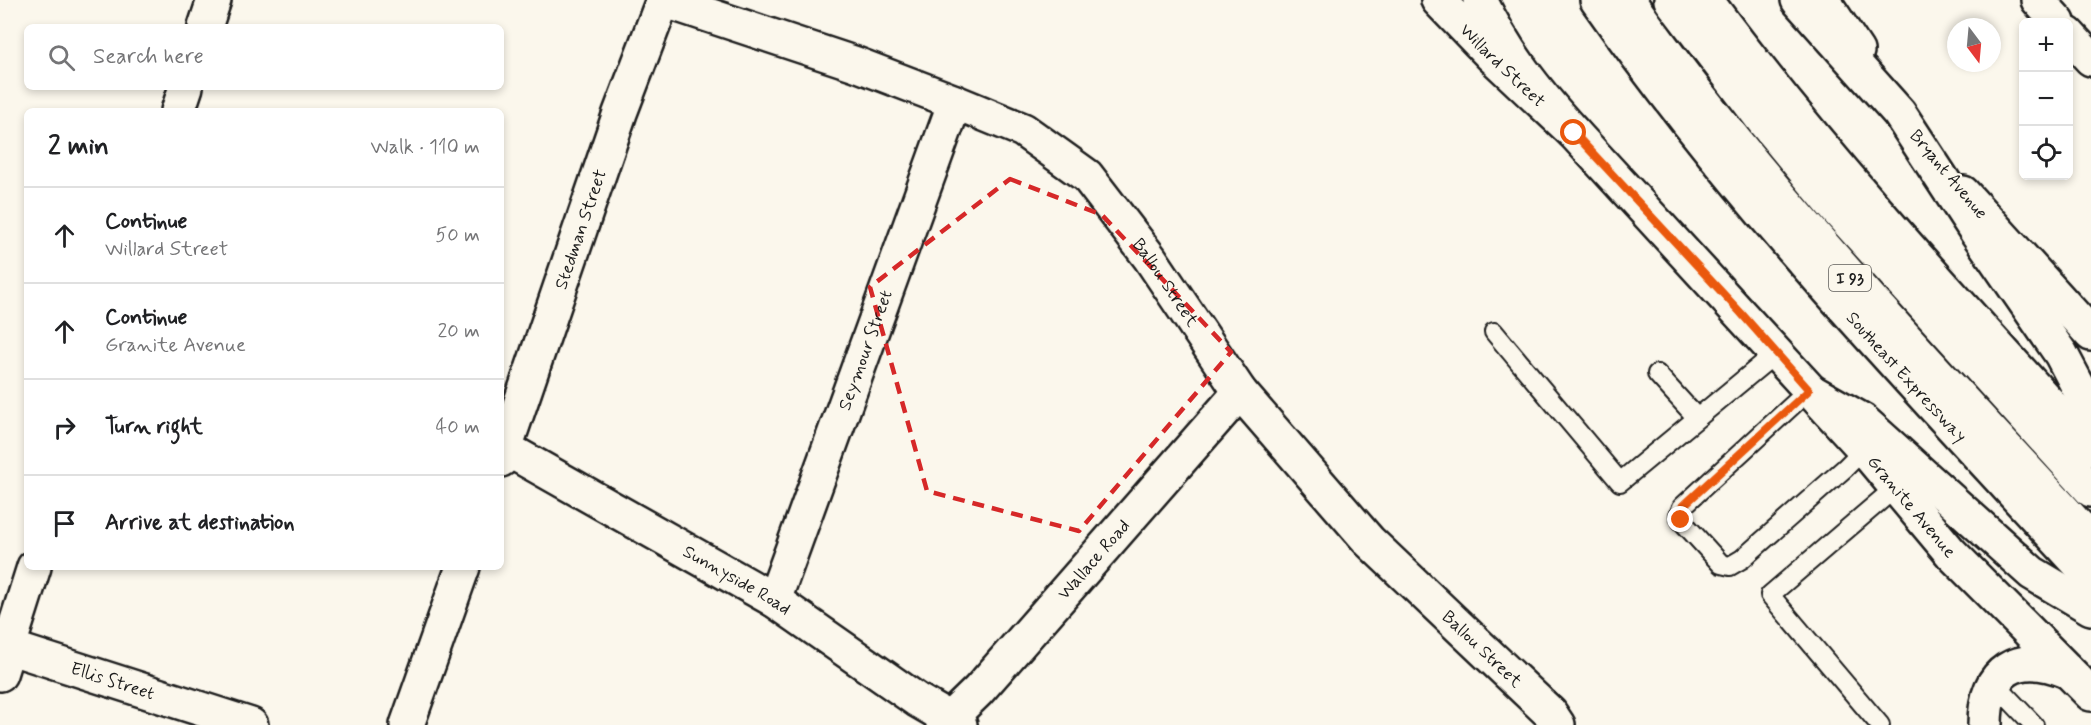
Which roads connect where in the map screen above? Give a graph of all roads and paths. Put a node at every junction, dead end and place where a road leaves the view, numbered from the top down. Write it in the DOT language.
graph roads {
  1 [pos="663,0"];
  2 [pos="1438,0"];
  3 [pos="1480,0"];
  4 [pos="1597,0"];
  5 [pos="1628,0"];
  6 [pos="1671,0"];
  7 [pos="1706,0"];
  8 [pos="1798,0"];
  9 [pos="1823,0"];
  10 [pos="2038,0"];
  11 [pos="2054,18"];
  12 [pos="2073,39"];
  13 [pos="2091,59"];
  14 [pos="185,90"];
  15 [pos="955,102"];
  16 [pos="179,108"];
  17 [pos="1899,113"];
  18 [pos="1574,133"];
  19 [pos="1741,313"];
  20 [pos="1494,332"];
  21 [pos="2091,334"];
  22 [pos="1776,352"];
  23 [pos="1657,375"];
  24 [pos="1809,390"];
  25 [pos="1240,392"];
  26 [pos="2091,411"];
  27 [pos="1697,418"];
  28 [pos="1864,448"];
  29 [pos="2091,449"];
  30 [pos="504,451"];
  31 [pos="504,455"];
  32 [pos="1895,488"];
  33 [pos="2091,490"];
  34 [pos="2091,540"];
  35 [pos="33,570"];
  36 [pos="462,570"];
  37 [pos="2091,577"];
  38 [pos="774,600"];
  39 [pos="2091,608"];
  40 [pos="4,660"];
  41 [pos="2067,671"];
  42 [pos="1993,682"];
  43 [pos="2091,694"];
  44 [pos="951,723"];
  45 [pos="250,725"];
  46 [pos="407,725"];
  47 [pos="1558,725"];
  48 [pos="1880,725"];
  49 [pos="1985,725"];
  50 [pos="2034,725"];
  1 -- 15 [label="main road, Ballou Street"];
  1 -- 30 [label="main road, Stedman Street"];
  2 -- 18 [label="main road, Willard Street"];
  3 -- 18 [label="main road"];
  4 -- 37 [label="main road, Southeast Expressway / I 93"];
  5 -- 34 [label="main road, I 93"];
  6 -- 33 [label="main road, I 93"];
  7 -- 29 [label="main road"];
  8 -- 17 [label="main road"];
  9 -- 17 [label="main road, Bryant Avenue"];
  10 -- 11 [label="main road"];
  12 -- 13 [label="main road"];
  14 -- 16 [label="main road"];
  15 -- 25 [label="main road, Ballou Street"];
  15 -- 38 [label="main road, Seymour Street"];
  17 -- 21 [label="main road, Bryant Avenue"];
  17 -- 26 [label="main road"];
  18 -- 19 [label="main road, Willard Street"];
  19 -- 22 [label="main road, Granite Avenue"];
  20 -- 27 [label="lane"];
  22 -- 24 [label="main road, Granite Avenue"];
  22 -- 27 [label="lane"];
  23 -- 27 [label="lane"];
  24 -- 28 [label="main road, Granite Avenue"];
  24 -- 28 [label="lane"];
  24 -- 39 [label="main road"];
  25 -- 44 [label="main road, Wallace Road"];
  25 -- 47 [label="main road, Ballou Street"];
  28 -- 32 [label="main road, Granite Avenue"];
  31 -- 38 [label="main road, Sunnyside Road"];
  32 -- 41 [label="main road, Granite Avenue"];
  32 -- 48 [label="lane"];
  35 -- 40 [label="main road"];
  36 -- 46 [label="main road"];
  38 -- 44 [label="main road, Sunnyside Road"];
  40 -- 45 [label="main road, Ellis Street"];
  41 -- 42 [label="main road"];
  41 -- 43 [label="main road, Granite Avenue"];
  42 -- 49 [label="main road"];
  42 -- 50 [label="lane"];
}
